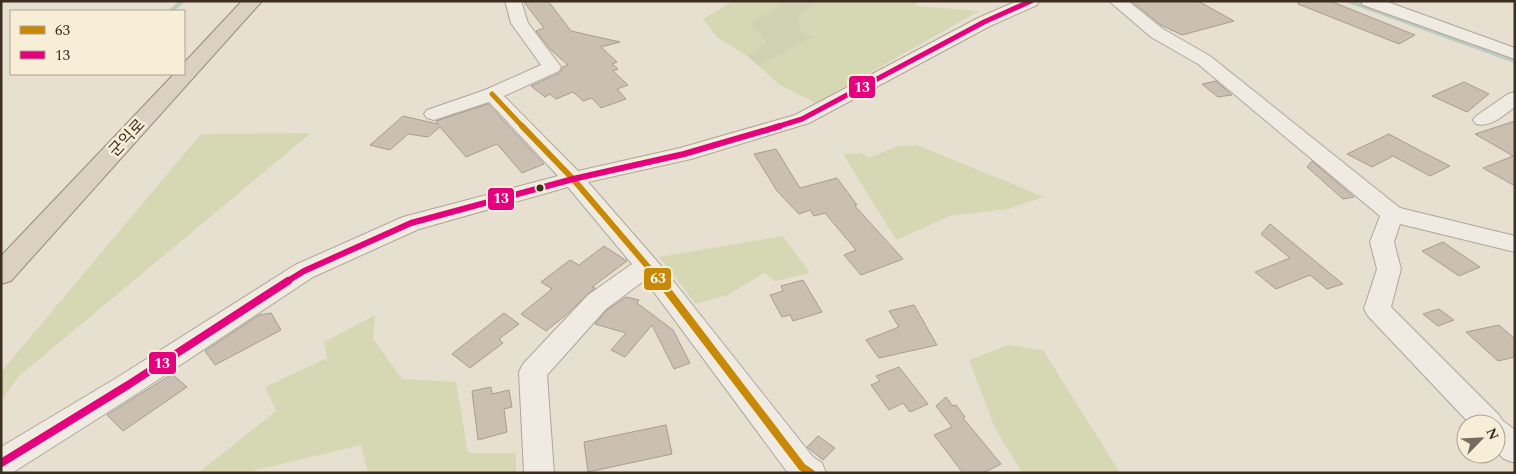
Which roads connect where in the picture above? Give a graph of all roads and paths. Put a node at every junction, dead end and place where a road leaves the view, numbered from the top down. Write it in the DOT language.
graph roads {
  1 [pos="233,1"];
  2 [pos="254,1"];
  3 [pos="513,1"];
  4 [pos="1031,1"];
  5 [pos="1118,1"];
  6 [pos="1369,1"];
  7 [pos="185,51"];
  8 [pos="1515,54"];
  9 [pos="162,75"];
  10 [pos="492,94"];
  11 [pos="1515,98"];
  12 [pos="434,114"];
  13 [pos="1483,120"];
  14 [pos="573,179"];
  15 [pos="1392,214"];
  16 [pos="1515,244"];
  17 [pos="1,249"];
  18 [pos="646,266"];
  19 [pos="1,274"];
  20 [pos="1479,414"];
  21 [pos="1506,441"];
  22 [pos="1515,450"];
  23 [pos="1,463"];
  24 [pos="539,473"];
  25 [pos="811,473"];
  1 -- 7 [label="highway"];
  2 -- 19 [label="highway, 군익로"];
  3 -- 10 [label="street"];
  4 -- 14 [label="street"];
  5 -- 15 [label="street"];
  6 -- 8 [label="street"];
  9 -- 17 [label="highway, 군익로"];
  10 -- 12 [label="street"];
  10 -- 14 [label="street"];
  11 -- 13 [label="street"];
  14 -- 18 [label="street"];
  14 -- 23 [label="street"];
  15 -- 16 [label="street"];
  15 -- 20 [label="street"];
  18 -- 24 [label="street"];
  18 -- 25 [label="street"];
  21 -- 22 [label="street"];
}
